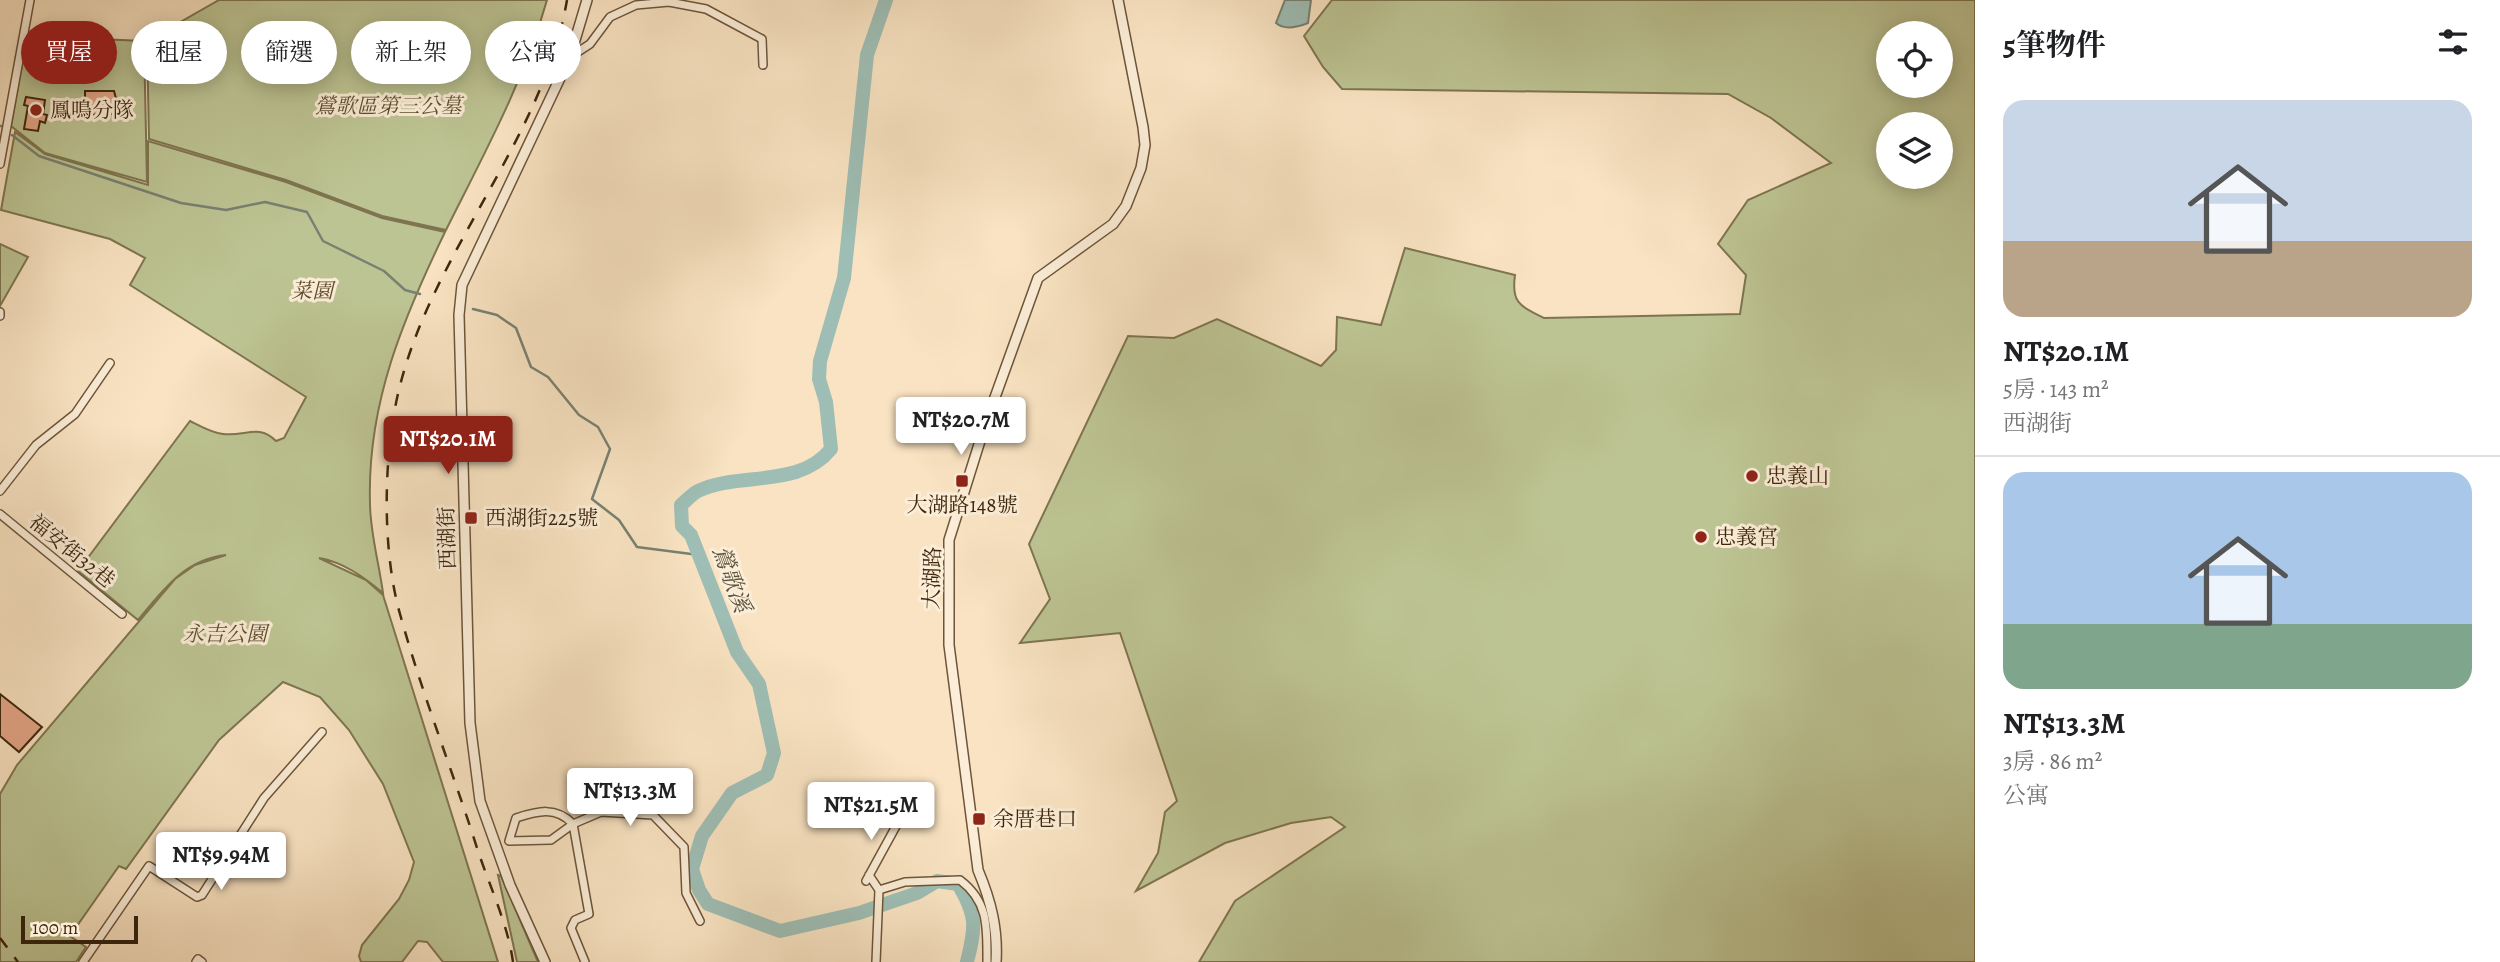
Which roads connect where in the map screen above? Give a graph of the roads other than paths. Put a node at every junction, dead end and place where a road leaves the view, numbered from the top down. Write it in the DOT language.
graph roads {
  1 [pos="30,0"];
  2 [pos="587,0"];
  3 [pos="1118,0"];
  4 [pos="581,21"];
  5 [pos="581,50"];
  6 [pos="763,65"];
  7 [pos="557,84"];
  8 [pos="0,164"];
  9 [pos="110,363"];
  10 [pos="0,491"];
  11 [pos="0,514"];
  12 [pos="122,614"];
  13 [pos="322,732"];
  14 [pos="901,817"];
  15 [pos="573,824"];
  16 [pos="879,890"];
  17 [pos="700,921"];
  18 [pos="83,962"];
  19 [pos="196,962"];
  20 [pos="202,962"];
  21 [pos="545,962"];
  22 [pos="585,962"];
  23 [pos="876,962"];
  24 [pos="987,962"];
  25 [pos="996,962"];
  1 -- 8 [label="street"];
  2 -- 4 [label="street, 西湖街"];
  3 -- 25 [label="street, 大湖路"];
  5 -- 6 [label="street"];
  7 -- 21 [label="street, 西湖街"];
  9 -- 10 [label="street"];
  11 -- 12 [label="street, 福安街32巷"];
  13 -- 18 [label="street"];
  14 -- 16 [label="street"];
  15 -- 15 [label="street"];
  15 -- 17 [label="street"];
  15 -- 22 [label="street"];
  16 -- 23 [label="street"];
  16 -- 24 [label="street"];
  19 -- 20 [label="street"];
}
